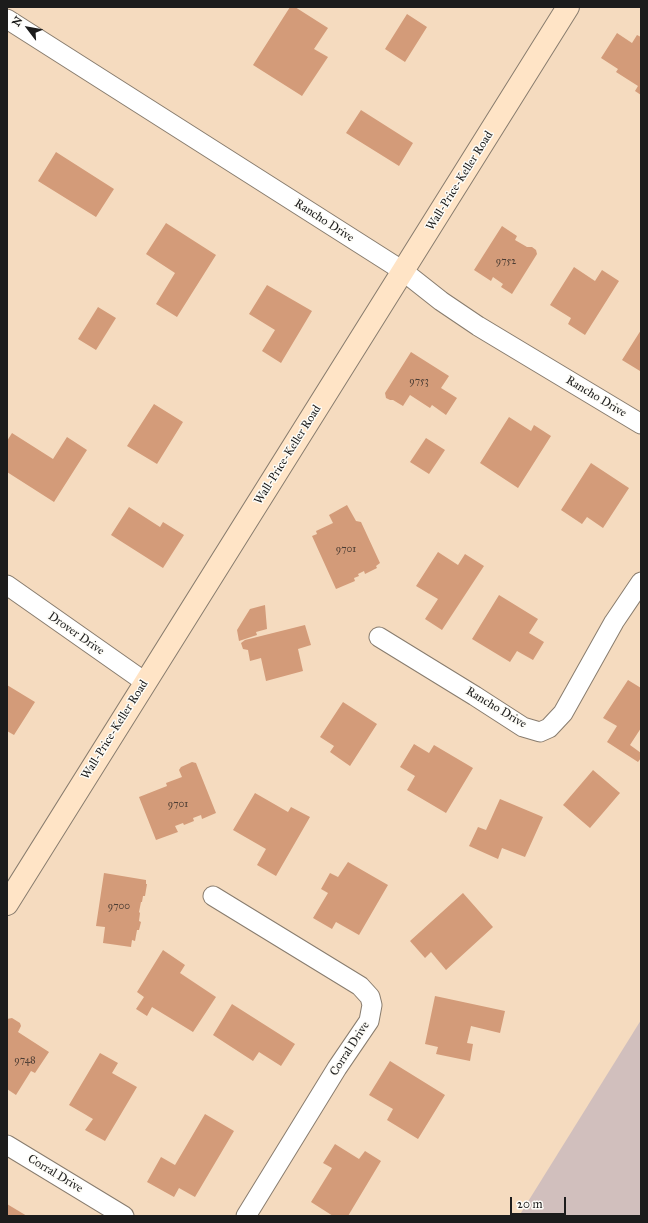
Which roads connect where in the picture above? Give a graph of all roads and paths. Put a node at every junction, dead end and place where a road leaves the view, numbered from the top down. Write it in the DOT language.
graph roads {
  1 [pos="568,7"];
  2 [pos="7,19"];
  3 [pos="403,271"];
  4 [pos="641,424"];
  5 [pos="641,582"];
  6 [pos="7,585"];
  7 [pos="379,637"];
  8 [pos="145,682"];
  9 [pos="213,896"];
  10 [pos="7,904"];
  11 [pos="7,1145"];
  12 [pos="124,1216"];
  13 [pos="246,1216"];
  1 -- 3 [label="street, Wall-Price-Keller Road"];
  2 -- 3 [label="street, Rancho Drive"];
  3 -- 4 [label="street, Rancho Drive"];
  3 -- 8 [label="street, Wall-Price-Keller Road"];
  5 -- 7 [label="street, Rancho Drive"];
  6 -- 8 [label="street, Drover Drive"];
  8 -- 10 [label="street, Wall-Price-Keller Road"];
  9 -- 13 [label="street, Corral Drive"];
  11 -- 12 [label="street, Corral Drive"];
}
